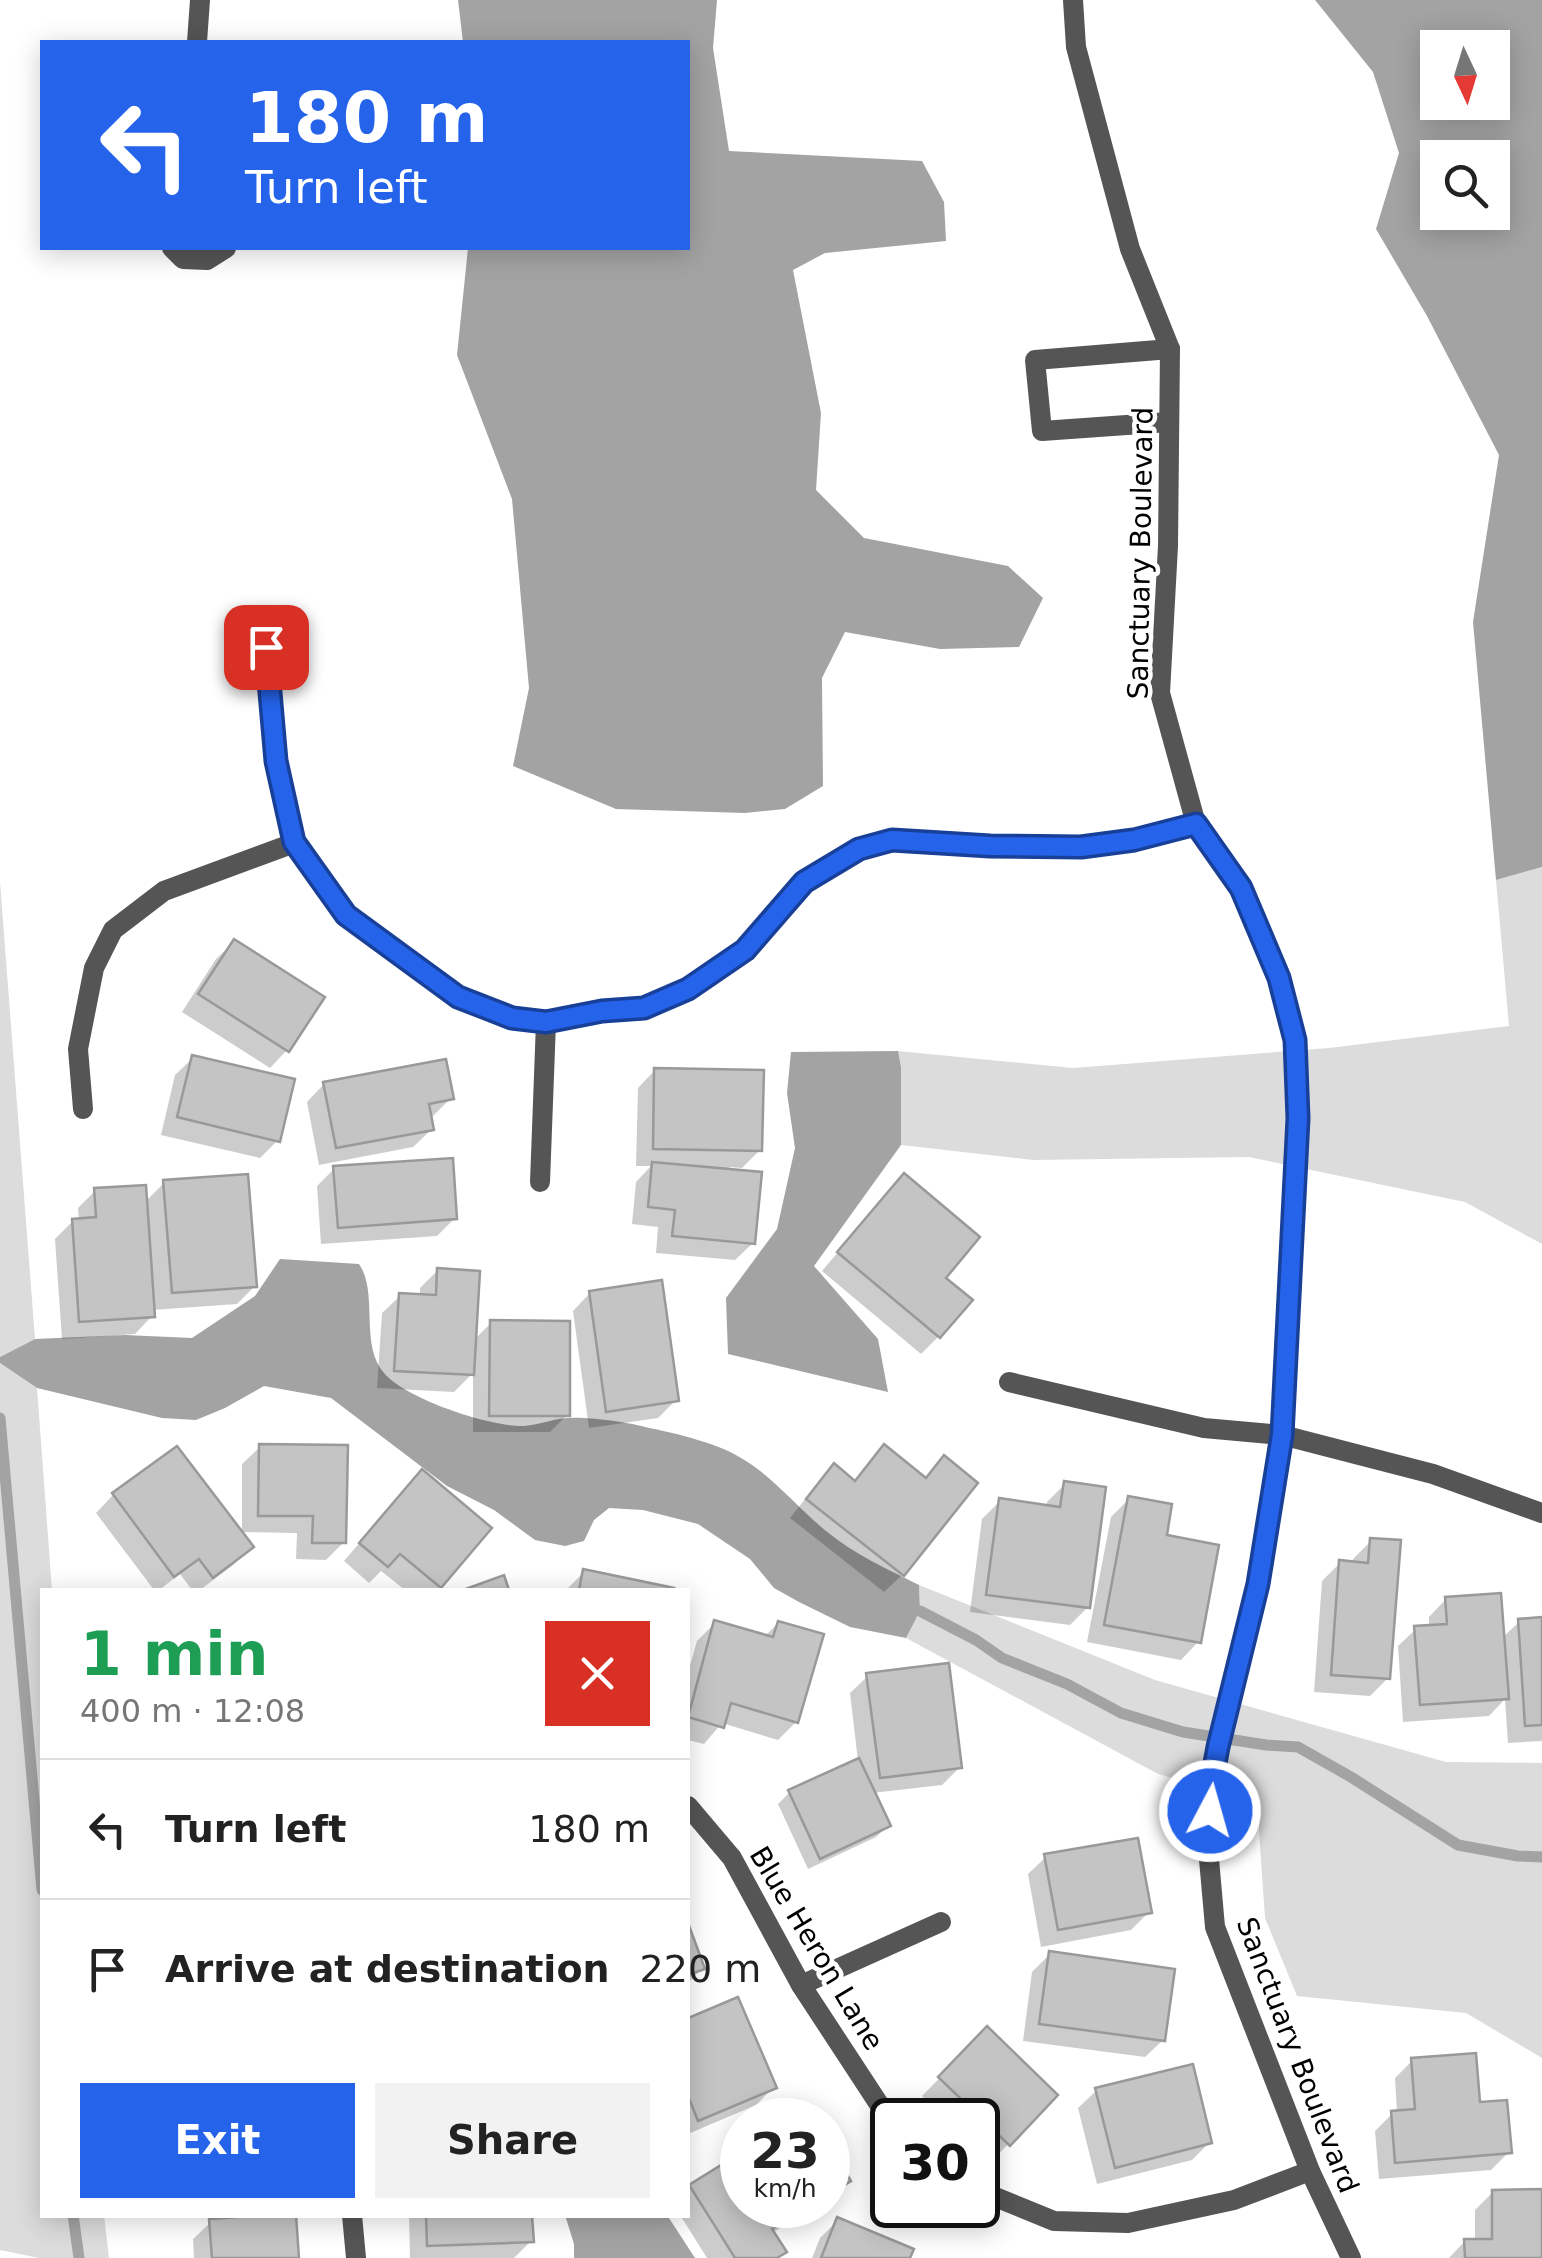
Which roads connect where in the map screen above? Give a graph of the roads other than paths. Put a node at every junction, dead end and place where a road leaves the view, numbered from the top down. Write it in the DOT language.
graph roads {
  1 [pos="200,0"];
  2 [pos="1073,0"];
  3 [pos="196,40"];
  4 [pos="174,250"];
  5 [pos="223,250"];
  6 [pos="1170,349"];
  7 [pos="1169,422"];
  8 [pos="266,647"];
  9 [pos="1196,824"];
  10 [pos="294,842"];
  11 [pos="546,1022"];
  12 [pos="84,1109"];
  13 [pos="540,1182"];
  14 [pos="1009,1382"];
  15 [pos="1282,1435"];
  16 [pos="1542,1513"];
  17 [pos="690,1808"];
  18 [pos="941,1922"];
  19 [pos="801,1985"];
  20 [pos="875,2098"];
  21 [pos="1310,2171"];
  22 [pos="1000,2199"];
  23 [pos="352,2218"];
  24 [pos="356,2258"];
  25 [pos="1351,2258"];
  1 -- 3 [label="street"];
  2 -- 6 [label="street, Sanctuary Boulevard"];
  4 -- 5 [label="street"];
  6 -- 7 [label="street, Sanctuary Boulevard"];
  6 -- 7 [label="street"];
  7 -- 9 [label="street, Sanctuary Boulevard"];
  8 -- 10 [label="street"];
  9 -- 11 [label="street"];
  9 -- 15 [label="street, Sanctuary Boulevard"];
  10 -- 11 [label="street"];
  10 -- 12 [label="street"];
  11 -- 13 [label="street"];
  14 -- 15 [label="street"];
  15 -- 16 [label="street"];
  15 -- 21 [label="street, Sanctuary Boulevard"];
  17 -- 19 [label="street, Blue Heron Lane"];
  18 -- 19 [label="street"];
  19 -- 20 [label="street, Blue Heron Lane"];
  21 -- 22 [label="street"];
  21 -- 25 [label="street, Sanctuary Boulevard"];
  23 -- 24 [label="street"];
}
